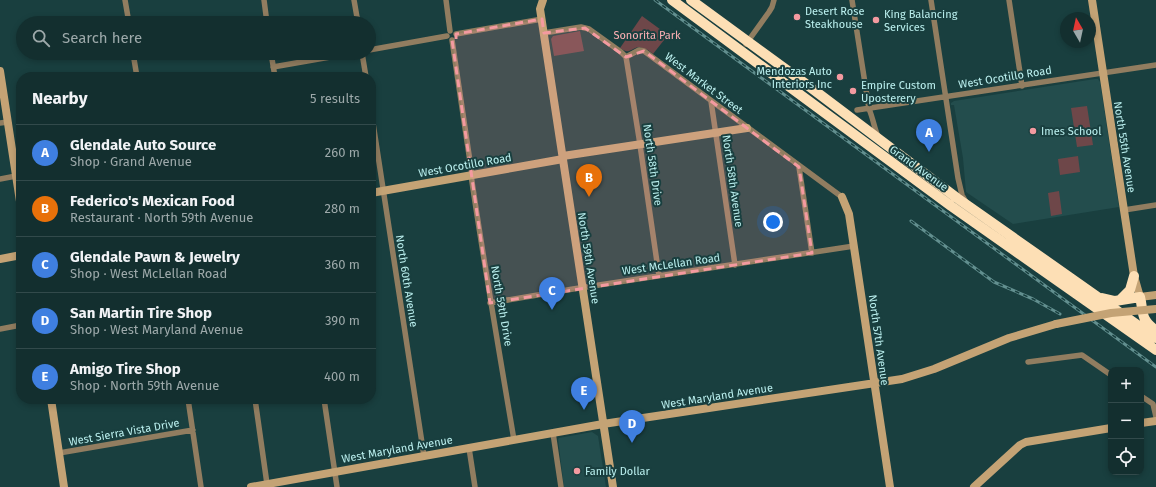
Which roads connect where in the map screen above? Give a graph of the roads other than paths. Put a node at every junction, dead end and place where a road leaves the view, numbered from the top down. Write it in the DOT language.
graph roads {
  1 [pos="125,0"];
  2 [pos="264,0"];
  3 [pos="354,0"];
  4 [pos="446,0"];
  5 [pos="535,0"];
  6 [pos="543,0"];
  7 [pos="672,0"];
  8 [pos="691,0"];
  9 [pos="774,0"];
  10 [pos="852,0"];
  11 [pos="931,0"];
  12 [pos="1009,0"];
  13 [pos="1092,0"];
  14 [pos="540,9"];
  15 [pos="128,16"];
  16 [pos="266,16"];
  17 [pos="357,16"];
  18 [pos="542,19"];
  19 [pos="450,31"];
  20 [pos="544,33"];
  21 [pos="456,34"];
  22 [pos="449,38"];
  23 [pos="748,41"];
  24 [pos="376,49"];
  25 [pos="742,50"];
  26 [pos="626,57"];
  27 [pos="134,60"];
  28 [pos="272,60"];
  29 [pos="313,60"];
  30 [pos="363,60"];
  31 [pos="1156,66"];
  32 [pos="273,67"];
  33 [pos="0,71"];
  34 [pos="136,72"];
  35 [pos="274,72"];
  36 [pos="365,72"];
  37 [pos="1102,74"];
  38 [pos="1022,86"];
  39 [pos="946,97"];
  40 [pos="711,101"];
  41 [pos="869,109"];
  42 [pos="857,110"];
  43 [pos="4,123"];
  44 [pos="747,128"];
  45 [pos="715,132"];
  46 [pos="376,141"];
  47 [pos="881,141"];
  48 [pos="640,144"];
  49 [pos="563,158"];
  50 [pos="799,166"];
  51 [pos="472,175"];
  52 [pos="16,176"];
  53 [pos="958,178"];
  54 [pos="0,179"];
  55 [pos="944,188"];
  56 [pos="384,191"];
  57 [pos="376,192"];
  58 [pos="842,197"];
  59 [pos="1156,205"];
  60 [pos="969,207"];
  61 [pos="1124,210"];
  62 [pos="854,246"];
  63 [pos="812,253"];
  64 [pos="16,256"];
  65 [pos="0,258"];
  66 [pos="735,265"];
  67 [pos="659,276"];
  68 [pos="1134,276"];
  69 [pos="582,288"];
  70 [pos="1095,295"];
  71 [pos="1156,295"];
  72 [pos="1140,297"];
  73 [pos="1120,300"];
  74 [pos="490,303"];
  75 [pos="1156,309"];
  76 [pos="16,326"];
  77 [pos="0,329"];
  78 [pos="1156,330"];
  79 [pos="1156,338"];
  80 [pos="1156,350"];
  81 [pos="1028,362"];
  82 [pos="1108,373"];
  83 [pos="874,384"];
  84 [pos="1144,398"];
  85 [pos="52,404"];
  86 [pos="189,404"];
  87 [pos="256,404"];
  88 [pos="325,404"];
  89 [pos="1156,417"];
  90 [pos="1156,420"];
  91 [pos="1144,422"];
  92 [pos="603,424"];
  93 [pos="1108,428"];
  94 [pos="193,430"];
  95 [pos="553,433"];
  96 [pos="514,440"];
  97 [pos="468,448"];
  98 [pos="59,453"];
  99 [pos="424,456"];
  100 [pos="334,472"];
  101 [pos="267,484"];
  102 [pos="64,487"];
  103 [pos="201,487"];
  104 [pos="251,487"];
  105 [pos="337,487"];
  106 [pos="475,487"];
  107 [pos="560,487"];
  108 [pos="613,487"];
  109 [pos="890,487"];
  110 [pos="974,487"];
  1 -- 15 [label="street"];
  2 -- 16 [label="street"];
  3 -- 17 [label="street"];
  4 -- 19 [label="street"];
  5 -- 14 [label="street, North 59th Avenue"];
  6 -- 14 [label="street, North 59th Avenue"];
  7 -- 25 [label="highway, Grand Avenue"];
  8 -- 23 [label="highway, Grand Avenue"];
  9 -- 23 [label="street"];
  10 -- 41 [label="street"];
  11 -- 39 [label="street"];
  12 -- 38 [label="street"];
  13 -- 37 [label="street, North 55th Avenue"];
  14 -- 18 [label="street, North 59th Avenue"];
  18 -- 20 [label="street, North 59th Avenue"];
  18 -- 21 [label="street"];
  19 -- 21 [label="street"];
  19 -- 22 [label="street"];
  20 -- 26 [label="street"];
  20 -- 49 [label="street, North 59th Avenue"];
  21 -- 22 [label="street"];
  22 -- 24 [label="street"];
  22 -- 51 [label="street, North 59th Drive"];
  23 -- 25 [label="street"];
  23 -- 47 [label="highway, Grand Avenue"];
  25 -- 80 [label="highway, Grand Avenue"];
  26 -- 40 [label="street, West Market Street"];
  26 -- 48 [label="street, North 58th Drive"];
  27 -- 34 [label="street"];
  28 -- 32 [label="street"];
  29 -- 32 [label="street"];
  30 -- 36 [label="street"];
  31 -- 37 [label="street, West Ocotillo Road"];
  32 -- 35 [label="street"];
  33 -- 43 [label="street"];
  37 -- 38 [label="street, West Ocotillo Road"];
  37 -- 61 [label="street, North 55th Avenue"];
  38 -- 39 [label="street, West Ocotillo Road"];
  39 -- 41 [label="street, West Ocotillo Road"];
  39 -- 53 [label="street"];
  40 -- 44 [label="street, West Market Street"];
  40 -- 45 [label="street, North 58th Avenue"];
  41 -- 42 [label="street, West Ocotillo Road"];
  41 -- 47 [label="street"];
  43 -- 52 [label="street"];
  44 -- 45 [label="street, West Ocotillo Road"];
  44 -- 50 [label="street, West Market Street"];
  45 -- 48 [label="street, West Ocotillo Road"];
  45 -- 66 [label="street, North 58th Avenue"];
  46 -- 56 [label="street, North 60th Avenue"];
  47 -- 55 [label="highway, Grand Avenue"];
  48 -- 49 [label="street, West Ocotillo Road"];
  48 -- 67 [label="street, North 58th Drive"];
  49 -- 51 [label="street, West Ocotillo Road"];
  49 -- 69 [label="street, North 59th Avenue"];
  50 -- 58 [label="street, West Market Street"];
  50 -- 63 [label="street"];
  51 -- 56 [label="street, West Ocotillo Road"];
  51 -- 74 [label="street, North 59th Drive"];
  52 -- 54 [label="street"];
  53 -- 55 [label="street"];
  53 -- 60 [label="street"];
  55 -- 60 [label="highway, Grand Avenue"];
  56 -- 57 [label="street, West Ocotillo Road"];
  56 -- 99 [label="street, North 60th Avenue"];
  58 -- 62 [label="street, North 57th Avenue"];
  59 -- 61 [label="street"];
  60 -- 70 [label="highway, Grand Avenue"];
  61 -- 68 [label="street, North 55th Avenue"];
  62 -- 63 [label="street, West McLellan Road"];
  62 -- 83 [label="street, North 57th Avenue"];
  63 -- 66 [label="street, West McLellan Road"];
  64 -- 65 [label="street"];
  66 -- 67 [label="street, West McLellan Road"];
  67 -- 69 [label="street, West McLellan Road"];
  68 -- 72 [label="street, North 55th Avenue"];
  68 -- 73 [label="highway"];
  69 -- 74 [label="street, West McLellan Road"];
  69 -- 92 [label="street, North 59th Avenue"];
  70 -- 73 [label="highway"];
  70 -- 79 [label="highway, Grand Avenue"];
  71 -- 72 [label="street"];
  72 -- 73 [label="highway"];
  72 -- 78 [label="highway"];
  74 -- 96 [label="street, North 59th Drive"];
  75 -- 83 [label="street, West Maryland Avenue, bridge"];
  76 -- 77 [label="street"];
  81 -- 82 [label="street"];
  83 -- 92 [label="street, West Maryland Avenue"];
  83 -- 109 [label="street, North 57th Avenue"];
  84 -- 89 [label="street"];
  85 -- 98 [label="street"];
  86 -- 94 [label="street"];
  87 -- 101 [label="street"];
  88 -- 100 [label="street"];
  90 -- 91 [label="street"];
  92 -- 95 [label="street, West Maryland Avenue"];
  92 -- 108 [label="street, North 59th Avenue"];
  93 -- 110 [label="street"];
  94 -- 98 [label="street, West Sierra Vista Drive"];
  94 -- 103 [label="street"];
  95 -- 96 [label="street, West Maryland Avenue"];
  95 -- 107 [label="street"];
  96 -- 97 [label="street, West Maryland Avenue"];
  97 -- 99 [label="street, West Maryland Avenue"];
  97 -- 106 [label="street"];
  98 -- 102 [label="street"];
  99 -- 100 [label="street, West Maryland Avenue"];
  100 -- 101 [label="street, West Maryland Avenue"];
  100 -- 105 [label="street"];
  101 -- 104 [label="street, West Maryland Avenue"];
}
